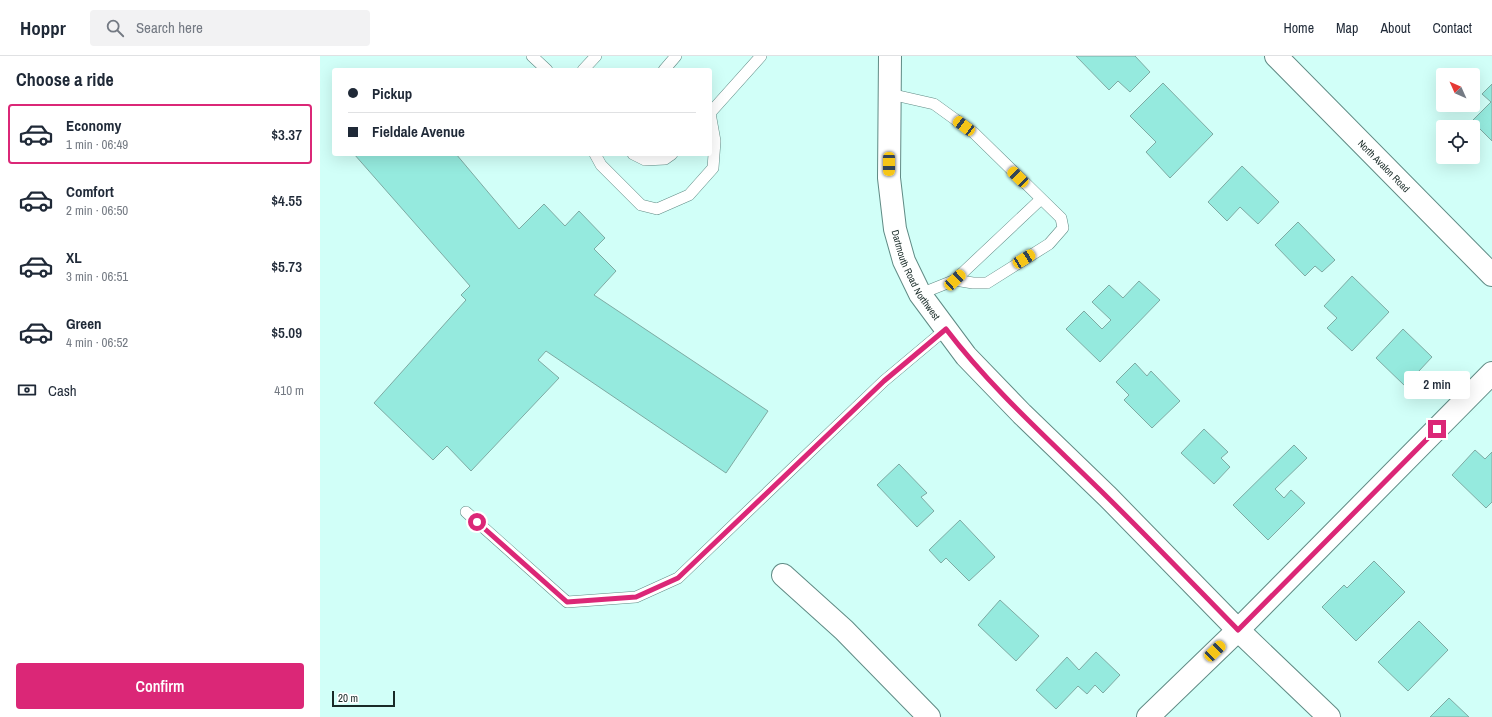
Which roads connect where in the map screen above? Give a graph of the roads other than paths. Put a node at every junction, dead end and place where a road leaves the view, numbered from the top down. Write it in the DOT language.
graph roads {
  1 [pos="532,56"];
  2 [pos="596,56"];
  3 [pos="676,56"];
  4 [pos="761,56"];
  5 [pos="890,56"];
  6 [pos="1276,56"];
  7 [pos="545,68"];
  8 [pos="585,68"];
  9 [pos="666,68"];
  10 [pos="890,94"];
  11 [pos="712,111"];
  12 [pos="712,124"];
  13 [pos="596,156"];
  14 [pos="637,156"];
  15 [pos="669,156"];
  16 [pos="1041,199"];
  17 [pos="1492,275"];
  18 [pos="955,280"];
  19 [pos="920,294"];
  20 [pos="946,329"];
  21 [pos="1492,373"];
  22 [pos="466,512"];
  23 [pos="783,575"];
  24 [pos="1238,630"];
  25 [pos="929,717"];
  26 [pos="1148,717"];
  27 [pos="1329,717"];
  1 -- 7 [label="lane"];
  2 -- 8 [label="lane"];
  3 -- 9 [label="lane"];
  4 -- 11 [label="lane"];
  5 -- 10 [label="street, Dartmouth Road Northwest"];
  6 -- 17 [label="street, North Avalon Road"];
  10 -- 16 [label="lane"];
  10 -- 19 [label="street, Dartmouth Road Northwest"];
  12 -- 13 [label="lane"];
  14 -- 15 [label="lane"];
  16 -- 18 [label="lane"];
  16 -- 18 [label="lane"];
  18 -- 19 [label="lane"];
  19 -- 20 [label="street, Dartmouth Road Northwest"];
  20 -- 22 [label="lane"];
  20 -- 24 [label="street, Dartmouth Road Northwest"];
  21 -- 24 [label="street"];
  23 -- 25 [label="street"];
  24 -- 26 [label="street"];
  24 -- 27 [label="street, Dartmouth Road Northwest"];
}
